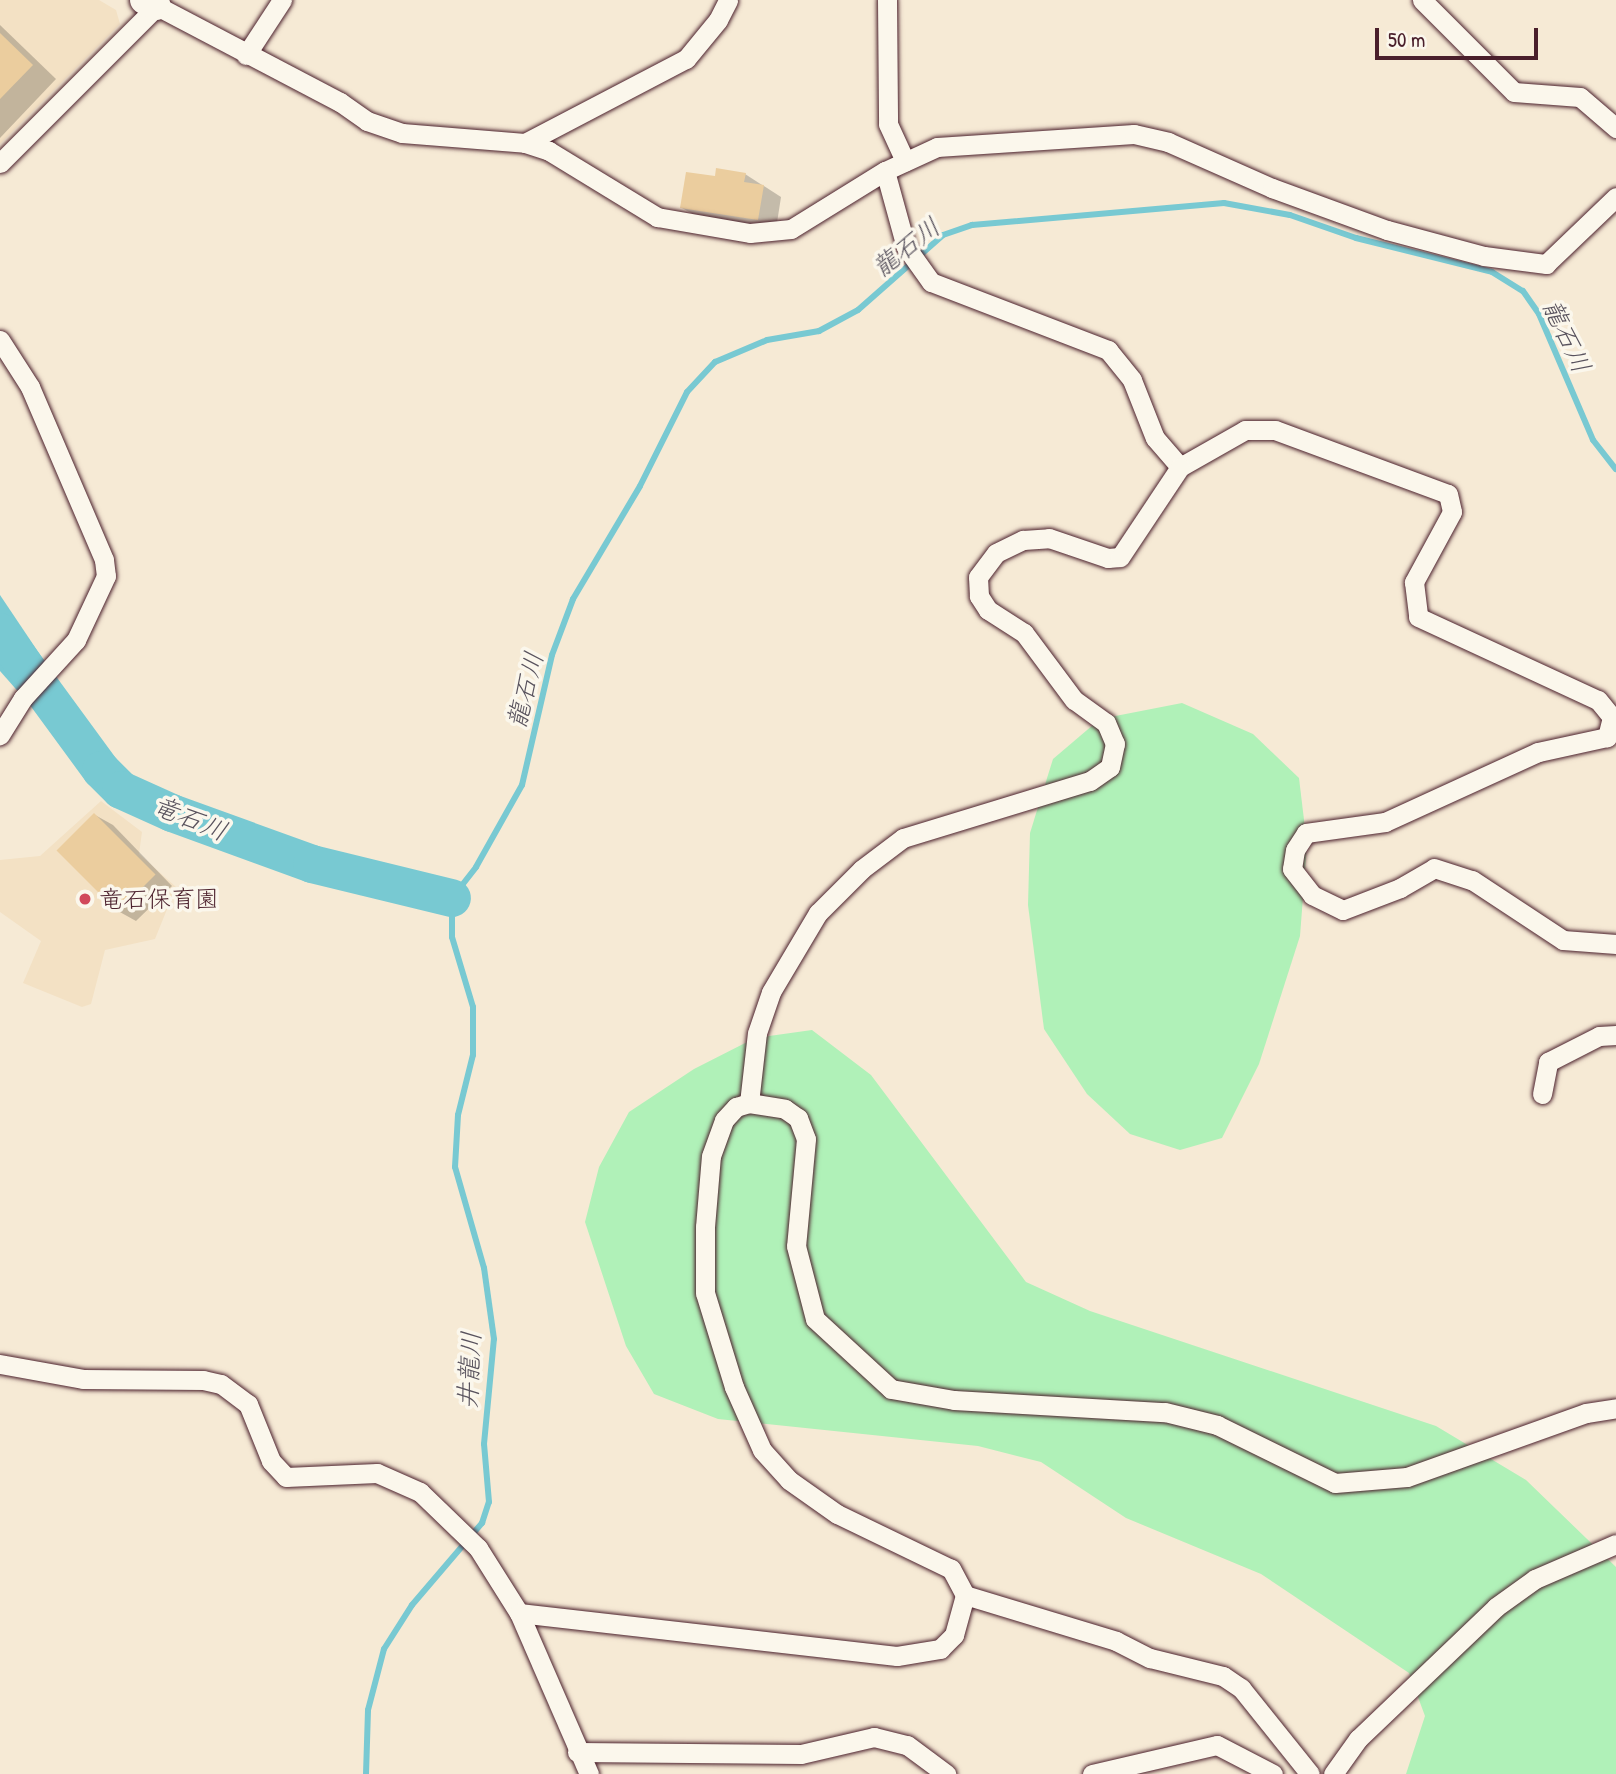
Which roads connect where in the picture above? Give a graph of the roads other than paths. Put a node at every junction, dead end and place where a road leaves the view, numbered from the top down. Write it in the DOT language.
graph roads {
  1 [pos="282,0"];
  2 [pos="728,0"];
  3 [pos="887,0"];
  4 [pos="1422,0"];
  5 [pos="153,2"];
  6 [pos="246,55"];
  7 [pos="1616,128"];
  8 [pos="525,143"];
  9 [pos="905,161"];
  10 [pos="0,163"];
  11 [pos="885,170"];
  12 [pos="1616,197"];
  13 [pos="0,340"];
  14 [pos="1180,467"];
  15 [pos="0,735"];
  16 [pos="1616,944"];
  17 [pos="1616,1035"];
  18 [pos="1542,1094"];
  19 [pos="750,1102"];
  20 [pos="0,1363"];
  21 [pos="1616,1408"];
  22 [pos="1616,1544"];
  23 [pos="965,1595"];
  24 [pos="519,1613"];
  25 [pos="577,1752"];
  26 [pos="589,1774"];
  27 [pos="946,1774"];
  28 [pos="1092,1774"];
  29 [pos="1273,1774"];
  30 [pos="1310,1774"];
  31 [pos="1333,1774"];
  1 -- 6 [label="street"];
  2 -- 8 [label="street"];
  3 -- 9 [label="street"];
  4 -- 7 [label="street"];
  5 -- 6 [label="street"];
  5 -- 10 [label="street"];
  6 -- 8 [label="street"];
  8 -- 11 [label="street"];
  9 -- 11 [label="street"];
  9 -- 12 [label="street"];
  11 -- 14 [label="street"];
  13 -- 15 [label="street"];
  14 -- 16 [label="street"];
  14 -- 19 [label="street"];
  17 -- 18 [label="street"];
  19 -- 21 [label="street"];
  19 -- 23 [label="street"];
  20 -- 24 [label="street"];
  22 -- 31 [label="street"];
  23 -- 24 [label="street"];
  23 -- 30 [label="street"];
  24 -- 25 [label="street"];
  25 -- 26 [label="street"];
  25 -- 27 [label="street"];
  28 -- 29 [label="street"];
}
